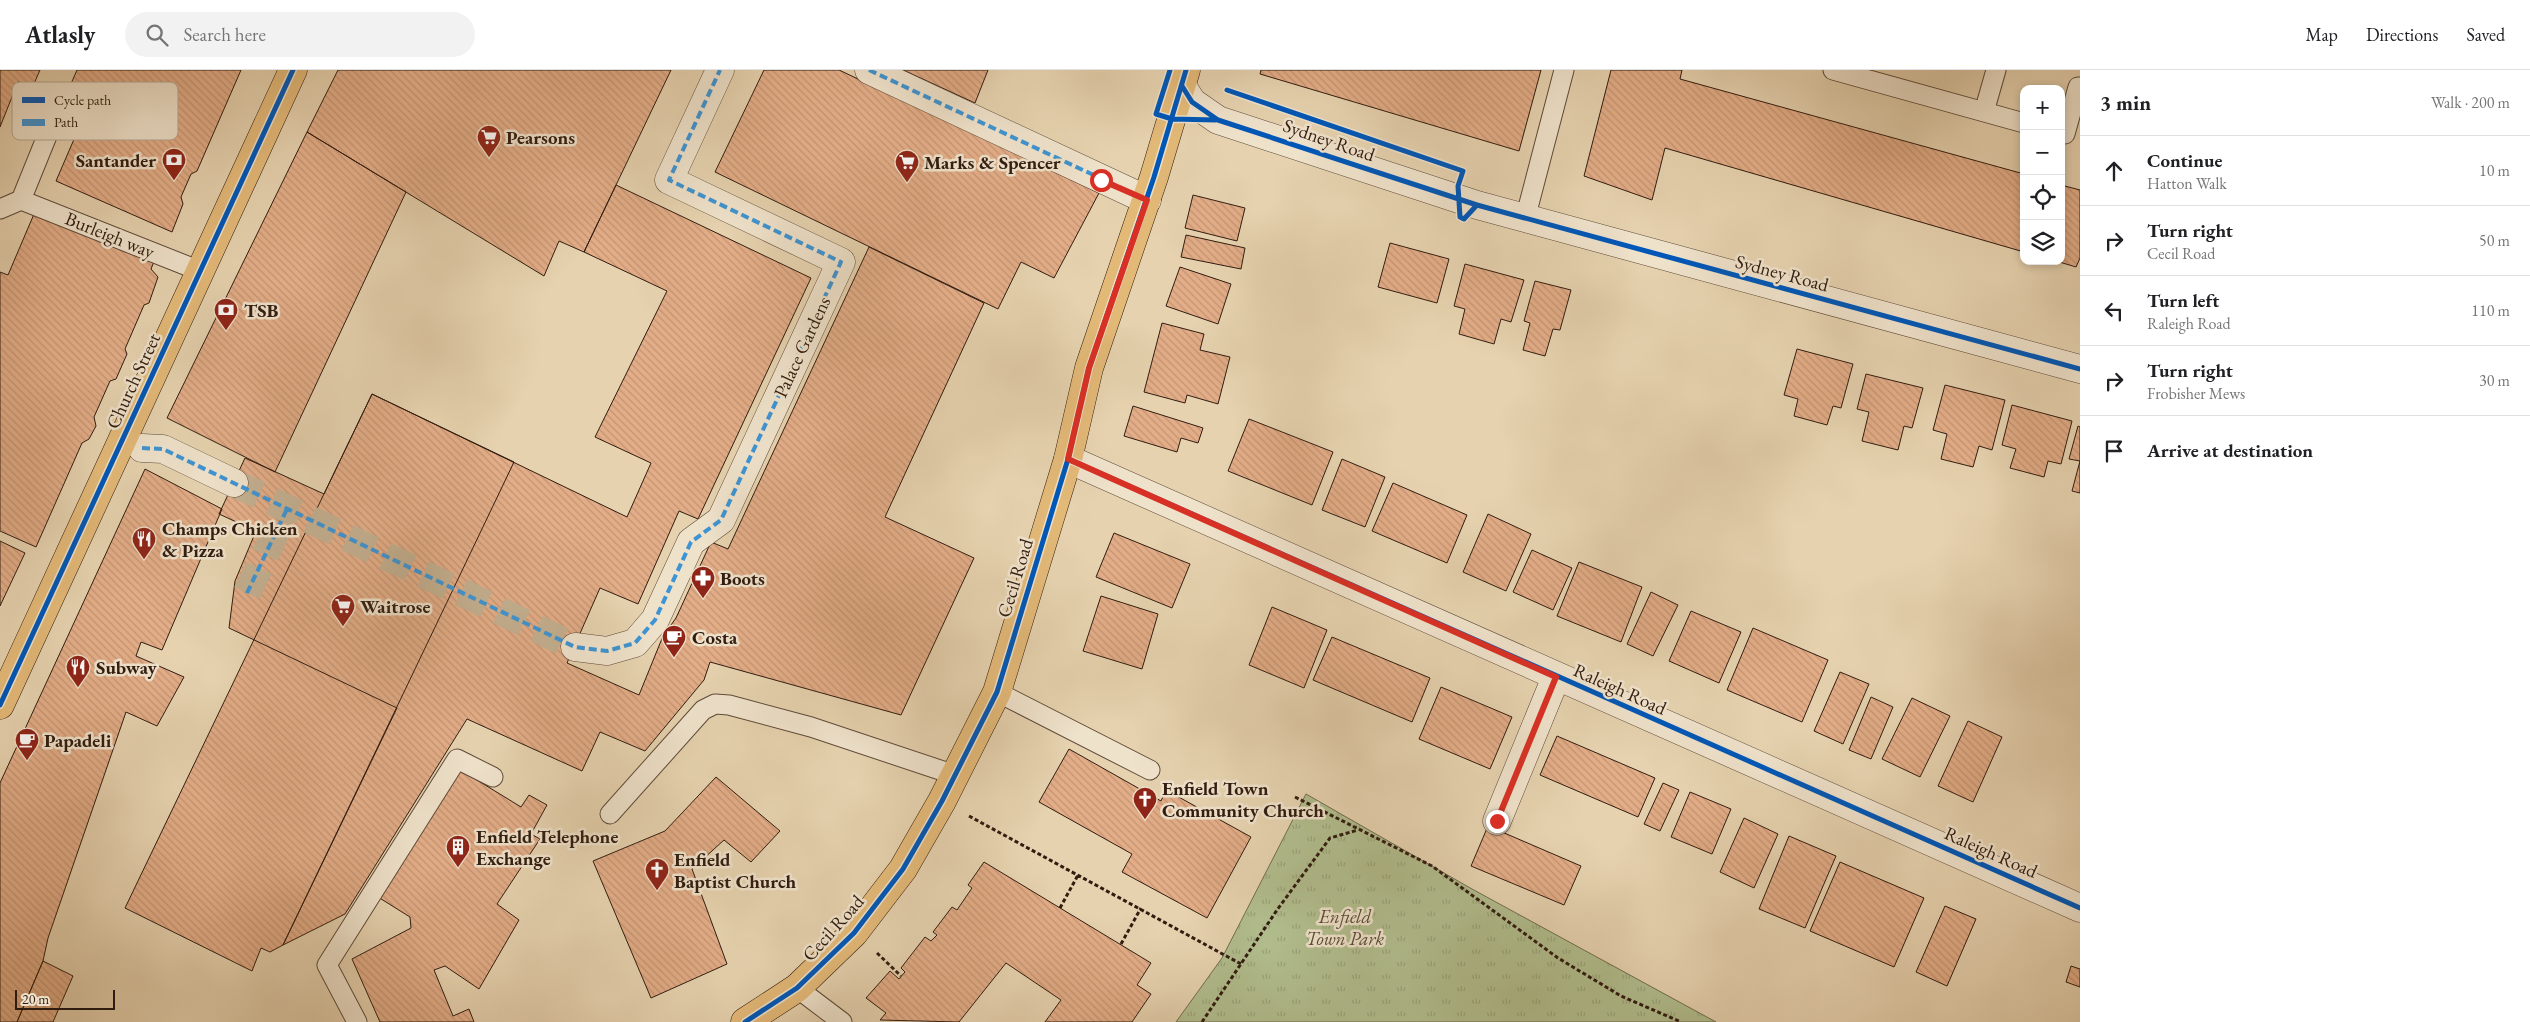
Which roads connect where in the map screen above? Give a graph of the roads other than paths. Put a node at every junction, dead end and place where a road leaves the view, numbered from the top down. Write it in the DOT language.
graph roads {
  1 [pos="293,70"];
  2 [pos="720,70"];
  3 [pos="869,70"];
  4 [pos="1564,70"];
  5 [pos="1833,70"];
  6 [pos="1996,70"];
  7 [pos="1184,78"];
  8 [pos="2080,87"];
  9 [pos="1984,112"];
  10 [pos="2020,122"];
  11 [pos="2065,134"];
  12 [pos="45,140"];
  13 [pos="21,200"];
  14 [pos="1147,200"];
  15 [pos="0,209"];
  16 [pos="1525,219"];
  17 [pos="200,271"];
  18 [pos="2080,369"];
  19 [pos="142,448"];
  20 [pos="1068,459"];
  21 [pos="234,483"];
  22 [pos="575,646"];
  23 [pos="1556,677"];
  24 [pos="996,692"];
  25 [pos="0,705"];
  26 [pos="1150,770"];
  27 [pos="955,774"];
  28 [pos="493,777"];
  29 [pos="610,814"];
  30 [pos="1497,821"];
  31 [pos="2080,908"];
  32 [pos="798,988"];
  33 [pos="357,1022"];
  34 [pos="745,1022"];
  35 [pos="842,1022"];
  1 -- 17 [label="main road, Church Street"];
  2 -- 22 [label="street, Palace Gardens"];
  3 -- 14 [label="street"];
  4 -- 16 [label="lane"];
  5 -- 9 [label="lane"];
  6 -- 9 [label="lane"];
  7 -- 14 [label="main road, Cecil Road"];
  7 -- 16 [label="street, Sydney Road"];
  8 -- 11 [label="lane"];
  9 -- 10 [label="lane"];
  12 -- 13 [label="lane"];
  13 -- 15 [label="lane"];
  13 -- 17 [label="lane, Burleigh way"];
  14 -- 20 [label="main road, Cecil Road"];
  16 -- 18 [label="street, Sydney Road"];
  17 -- 25 [label="main road, Church Street"];
  19 -- 21 [label="street"];
  20 -- 23 [label="street, Raleigh Road"];
  20 -- 24 [label="main road, Cecil Road"];
  23 -- 30 [label="street"];
  23 -- 31 [label="street, Raleigh Road"];
  24 -- 26 [label="lane"];
  24 -- 27 [label="main road, Cecil Road"];
  27 -- 29 [label="lane"];
  27 -- 32 [label="main road, Cecil Road"];
  28 -- 33 [label="lane"];
  32 -- 34 [label="main road, Cecil Road"];
  32 -- 35 [label="lane"];
}
